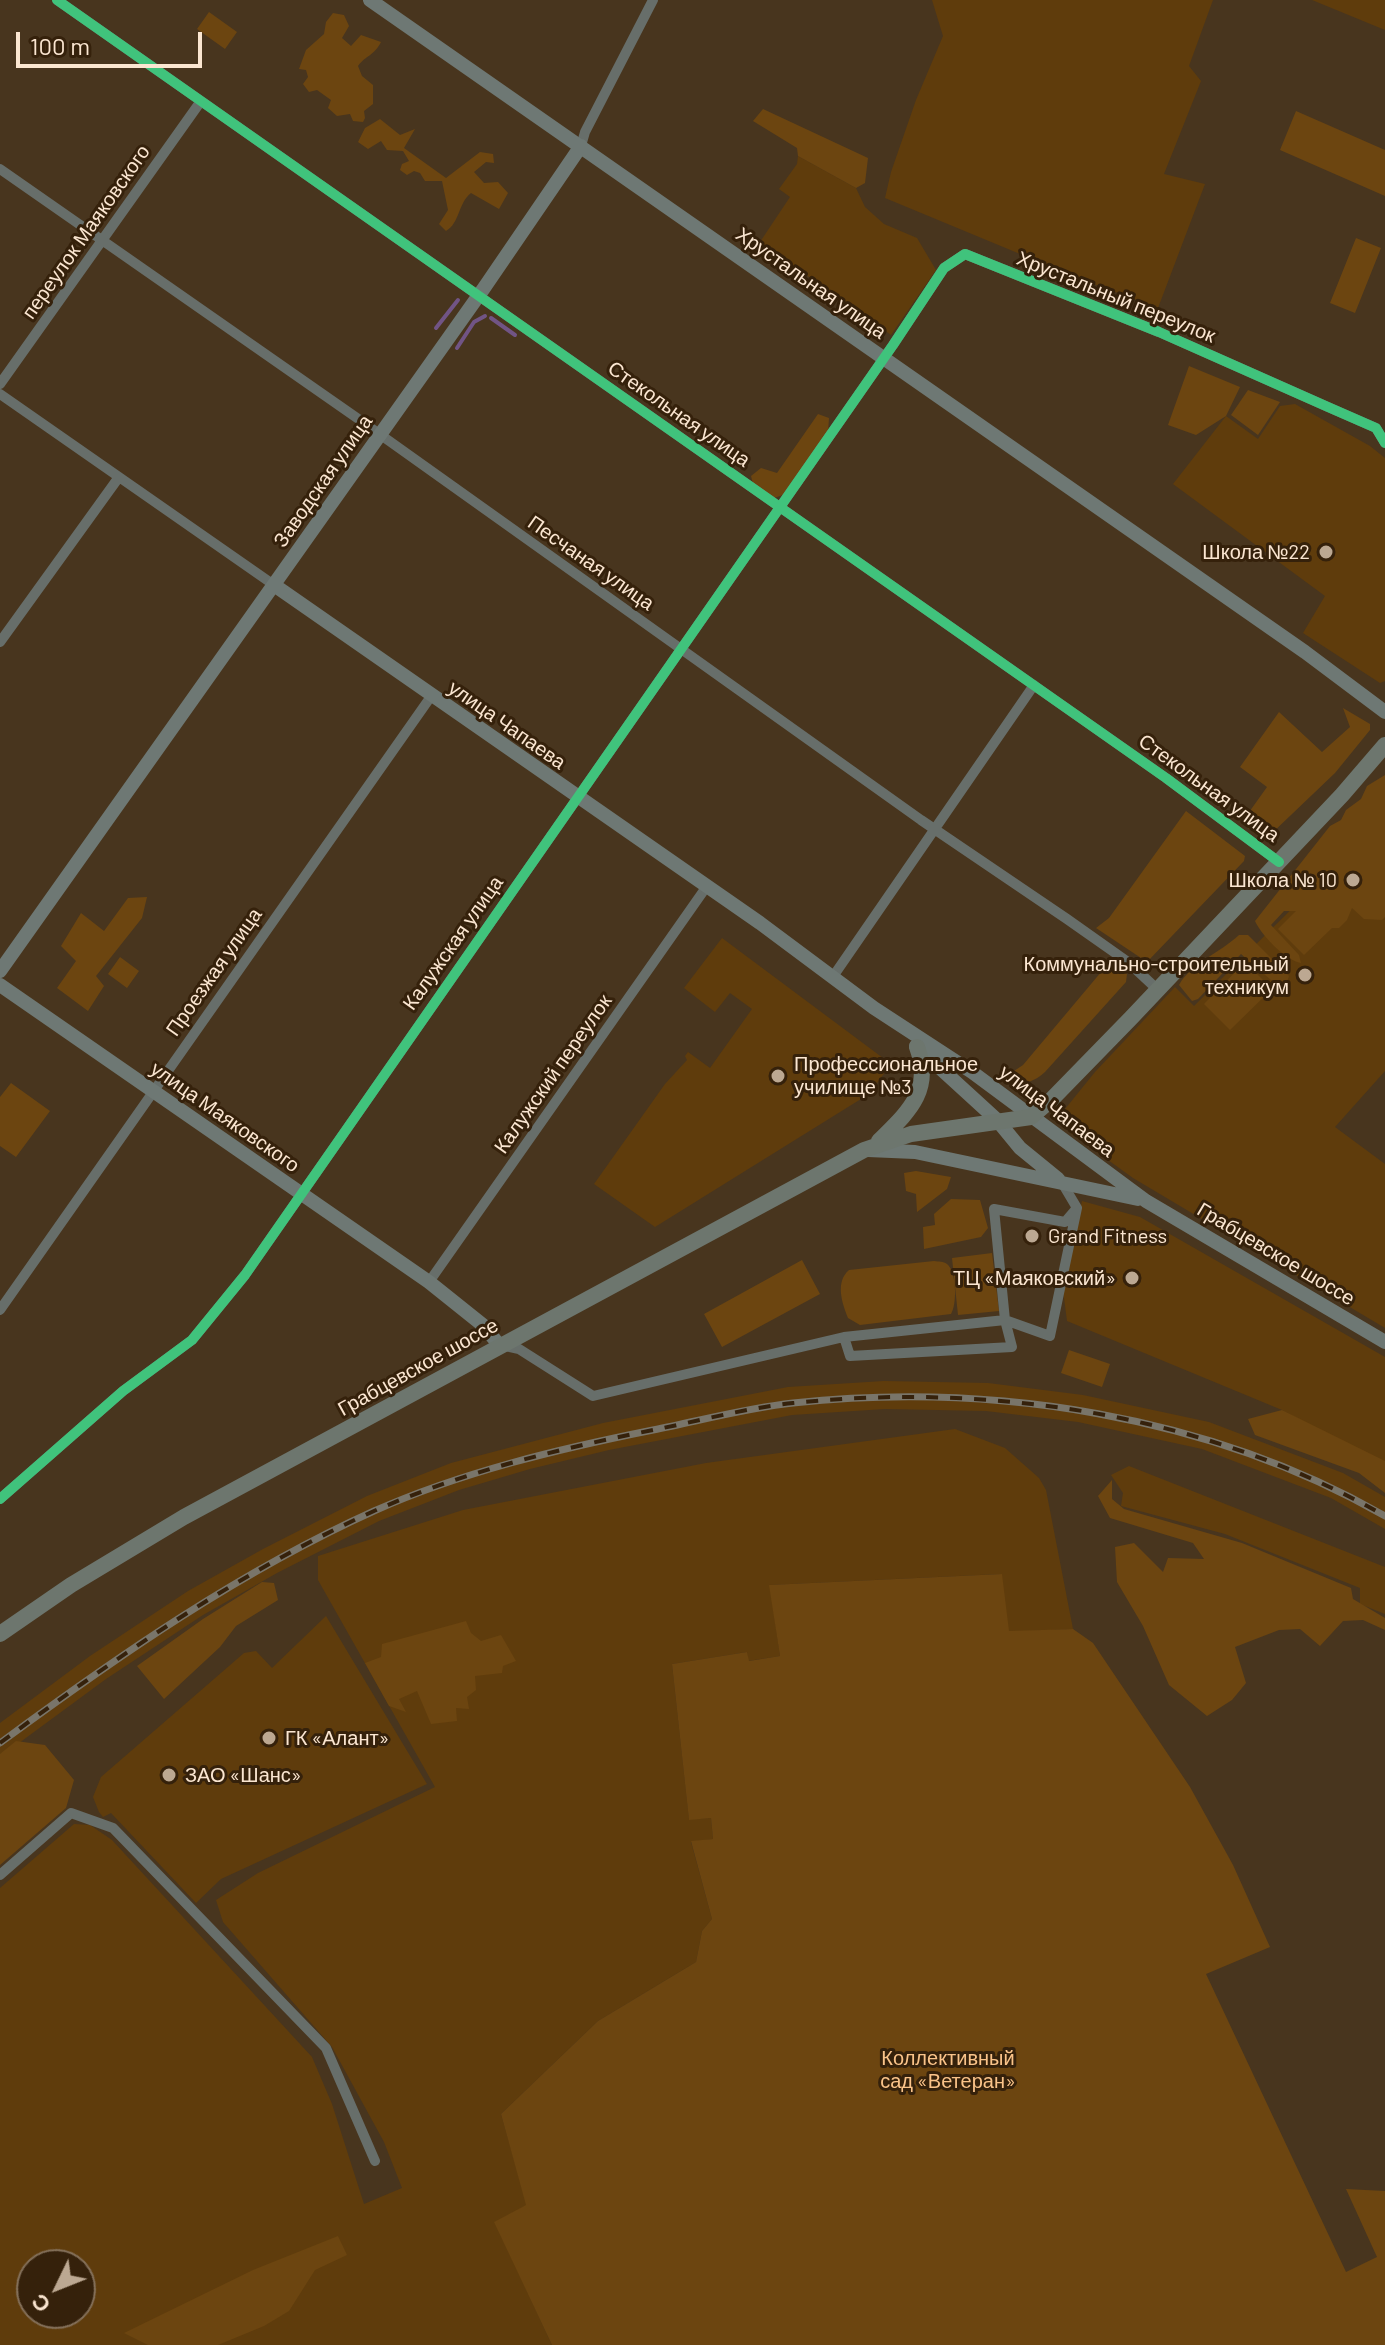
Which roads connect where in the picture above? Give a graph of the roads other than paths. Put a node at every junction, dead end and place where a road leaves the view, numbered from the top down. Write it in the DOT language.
graph roads {
  1 [pos="57,0"];
  2 [pos="370,0"];
  3 [pos="653,0"];
  4 [pos="201,101"];
  5 [pos="581,146"];
  6 [pos="0,169"];
  7 [pos="102,240"];
  8 [pos="478,296"];
  9 [pos="884,358"];
  10 [pos="0,384"];
  11 [pos="0,394"];
  12 [pos="380,435"];
  13 [pos="1385,443"];
  14 [pos="119,477"];
  15 [pos="780,507"];
  16 [pos="274,585"];
  17 [pos="0,642"];
  18 [pos="680,649"];
  19 [pos="1034,685"];
  20 [pos="432,695"];
  21 [pos="1385,712"];
  22 [pos="1385,745"];
  23 [pos="578,796"];
  24 [pos="935,830"];
  25 [pos="1279,862"];
  26 [pos="707,886"];
  27 [pos="0,971"];
  28 [pos="832,978"];
  29 [pos="0,985"];
  30 [pos="1158,990"];
  31 [pos="874,1008"];
  32 [pos="917,1047"];
  33 [pos="152,1091"];
  34 [pos="1031,1117"];
  35 [pos="997,1120"];
  36 [pos="870,1147"];
  37 [pos="1061,1181"];
  38 [pos="300,1193"];
  39 [pos="1146,1201"];
  40 [pos="1077,1208"];
  41 [pos="429,1282"];
  42 [pos="0,1310"];
  43 [pos="1005,1320"];
  44 [pos="844,1337"];
  45 [pos="1385,1342"];
  46 [pos="499,1345"];
  47 [pos="0,1499"];
  48 [pos="0,1634"];
  49 [pos="0,1875"];
  50 [pos="375,2161"];
  1 -- 4 [label="street, Стекольная улица"];
  2 -- 5 [label="main road, Хрустальная улица"];
  3 -- 5 [label="street, Заводская улица"];
  4 -- 7 [label="street, переулок Маяковского"];
  4 -- 8 [label="street, Стекольная улица"];
  5 -- 8 [label="main road, Заводская улица"];
  5 -- 9 [label="main road, Хрустальная улица"];
  6 -- 7 [label="street, Песчаная улица"];
  7 -- 10 [label="street, переулок Маяковского"];
  7 -- 12 [label="street, Песчаная улица"];
  8 -- 12 [label="main road, Заводская улица"];
  8 -- 15 [label="street, Стекольная улица"];
  9 -- 13 [label="street, Хрустальный переулок"];
  9 -- 15 [label="street, Калужская улица"];
  9 -- 21 [label="main road, Хрустальная улица"];
  11 -- 14 [label="street, улица Чапаева"];
  12 -- 16 [label="main road, Заводская улица"];
  12 -- 18 [label="street, Песчаная улица"];
  14 -- 16 [label="street, улица Чапаева"];
  14 -- 17 [label="street"];
  15 -- 18 [label="street, Калужская улица"];
  15 -- 19 [label="street, Стекольная улица"];
  16 -- 20 [label="main road, улица Чапаева"];
  16 -- 27 [label="main road, Заводская улица"];
  18 -- 23 [label="street, Калужская улица"];
  18 -- 24 [label="street, Песчаная улица"];
  19 -- 24 [label="street"];
  19 -- 25 [label="street, Стекольная улица"];
  20 -- 23 [label="main road, улица Чапаева"];
  20 -- 33 [label="street, Проезжая улица"];
  22 -- 25 [label="main road"];
  23 -- 26 [label="main road, улица Чапаева"];
  23 -- 38 [label="street, Калужская улица"];
  24 -- 28 [label="street"];
  24 -- 30 [label="street, Песчаная улица"];
  25 -- 30 [label="main road"];
  26 -- 28 [label="main road, улица Чапаева"];
  26 -- 41 [label="street, Калужский переулок"];
  28 -- 31 [label="main road, улица Чапаева"];
  29 -- 33 [label="main road, улица Маяковского"];
  30 -- 34 [label="main road"];
  31 -- 32 [label="main road"];
  31 -- 34 [label="main road, улица Чапаева"];
  32 -- 35 [label="main road"];
  32 -- 36 [label="main road"];
  33 -- 38 [label="main road, улица Маяковского"];
  33 -- 42 [label="street, Проезжая улица"];
  34 -- 35 [label="main road"];
  34 -- 39 [label="main road, улица Чапаева"];
  35 -- 36 [label="main road"];
  35 -- 37 [label="main road"];
  36 -- 37 [label="main road"];
  36 -- 46 [label="main road, Грабцевское шоссе"];
  37 -- 39 [label="main road"];
  37 -- 40 [label="street"];
  38 -- 41 [label="main road, улица Маяковского"];
  38 -- 47 [label="street, Калужская улица"];
  39 -- 45 [label="main road, Грабцевское шоссе"];
  40 -- 43 [label="street"];
  40 -- 43 [label="street"];
  41 -- 46 [label="main road, улица Маяковского"];
  43 -- 44 [label="street"];
  43 -- 44 [label="street"];
  44 -- 46 [label="street"];
  46 -- 48 [label="main road, Грабцевское шоссе"];
  49 -- 50 [label="street"];
}
